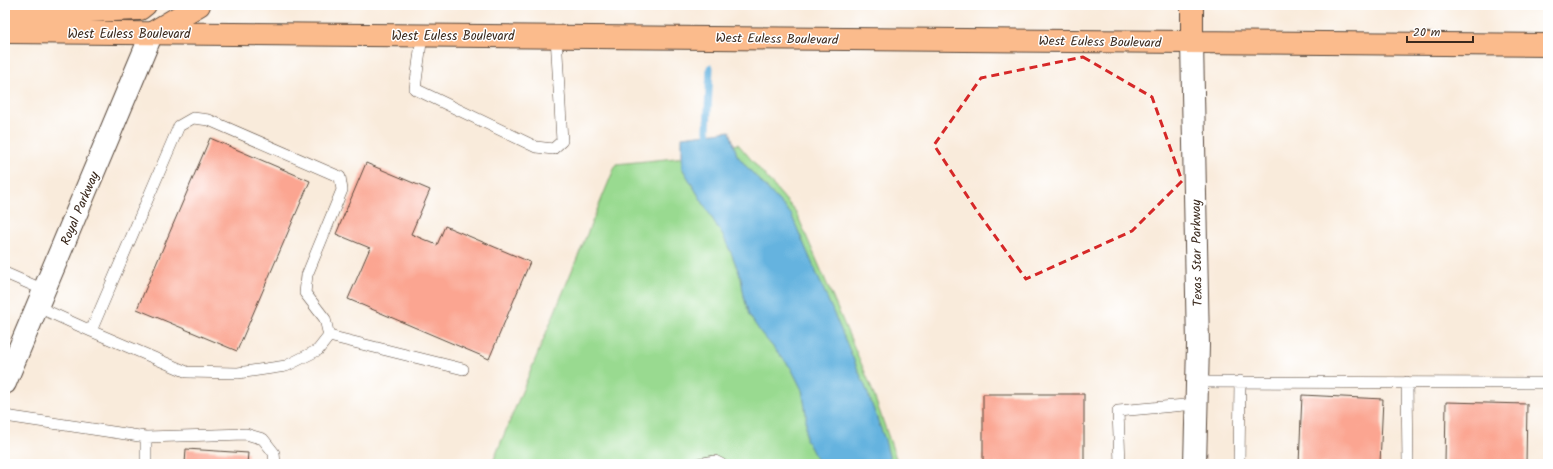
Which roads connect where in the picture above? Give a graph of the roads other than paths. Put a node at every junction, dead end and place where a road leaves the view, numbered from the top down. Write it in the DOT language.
graph roads {
  1 [pos="145,5"];
  2 [pos="198,5"];
  3 [pos="1192,5"];
  4 [pos="5,12"];
  5 [pos="5,32"];
  6 [pos="152,33"];
  7 [pos="422,35"];
  8 [pos="556,36"];
  9 [pos="1192,42"];
  10 [pos="1548,44"];
  11 [pos="5,273"];
  12 [pos="41,299"];
  13 [pos="91,331"];
  14 [pos="329,336"];
  15 [pos="463,369"];
  16 [pos="1240,381"];
  17 [pos="1197,382"];
  18 [pos="1408,382"];
  19 [pos="5,383"];
  20 [pos="1548,383"];
  21 [pos="1196,404"];
  22 [pos="5,416"];
  23 [pos="146,437"];
  24 [pos="146,464"];
  25 [pos="274,464"];
  26 [pos="698,464"];
  27 [pos="721,464"];
  28 [pos="1120,464"];
  29 [pos="1195,464"];
  30 [pos="1239,464"];
  31 [pos="1408,464"];
  1 -- 4 [label="main road"];
  2 -- 6 [label="main road"];
  3 -- 9 [label="main road"];
  5 -- 6 [label="main road, West Euless Boulevard"];
  6 -- 7 [label="main road, West Euless Boulevard"];
  6 -- 12 [label="street, Royal Parkway"];
  7 -- 8 [label="main road, West Euless Boulevard"];
  7 -- 8 [label="lane"];
  8 -- 9 [label="main road, West Euless Boulevard"];
  9 -- 10 [label="main road, West Euless Boulevard"];
  9 -- 17 [label="street, Texas Star Parkway"];
  11 -- 12 [label="lane"];
  12 -- 13 [label="lane"];
  12 -- 19 [label="street, Royal Parkway"];
  13 -- 14 [label="lane"];
  13 -- 14 [label="lane"];
  14 -- 15 [label="lane"];
  16 -- 17 [label="lane"];
  16 -- 18 [label="lane"];
  16 -- 30 [label="lane"];
  17 -- 21 [label="street, Texas Star Parkway"];
  18 -- 20 [label="lane"];
  18 -- 31 [label="lane"];
  21 -- 28 [label="lane"];
  21 -- 29 [label="street, Texas Star Parkway"];
  22 -- 23 [label="lane"];
  23 -- 24 [label="lane"];
  23 -- 25 [label="lane"];
  26 -- 27 [label="lane"];
}
